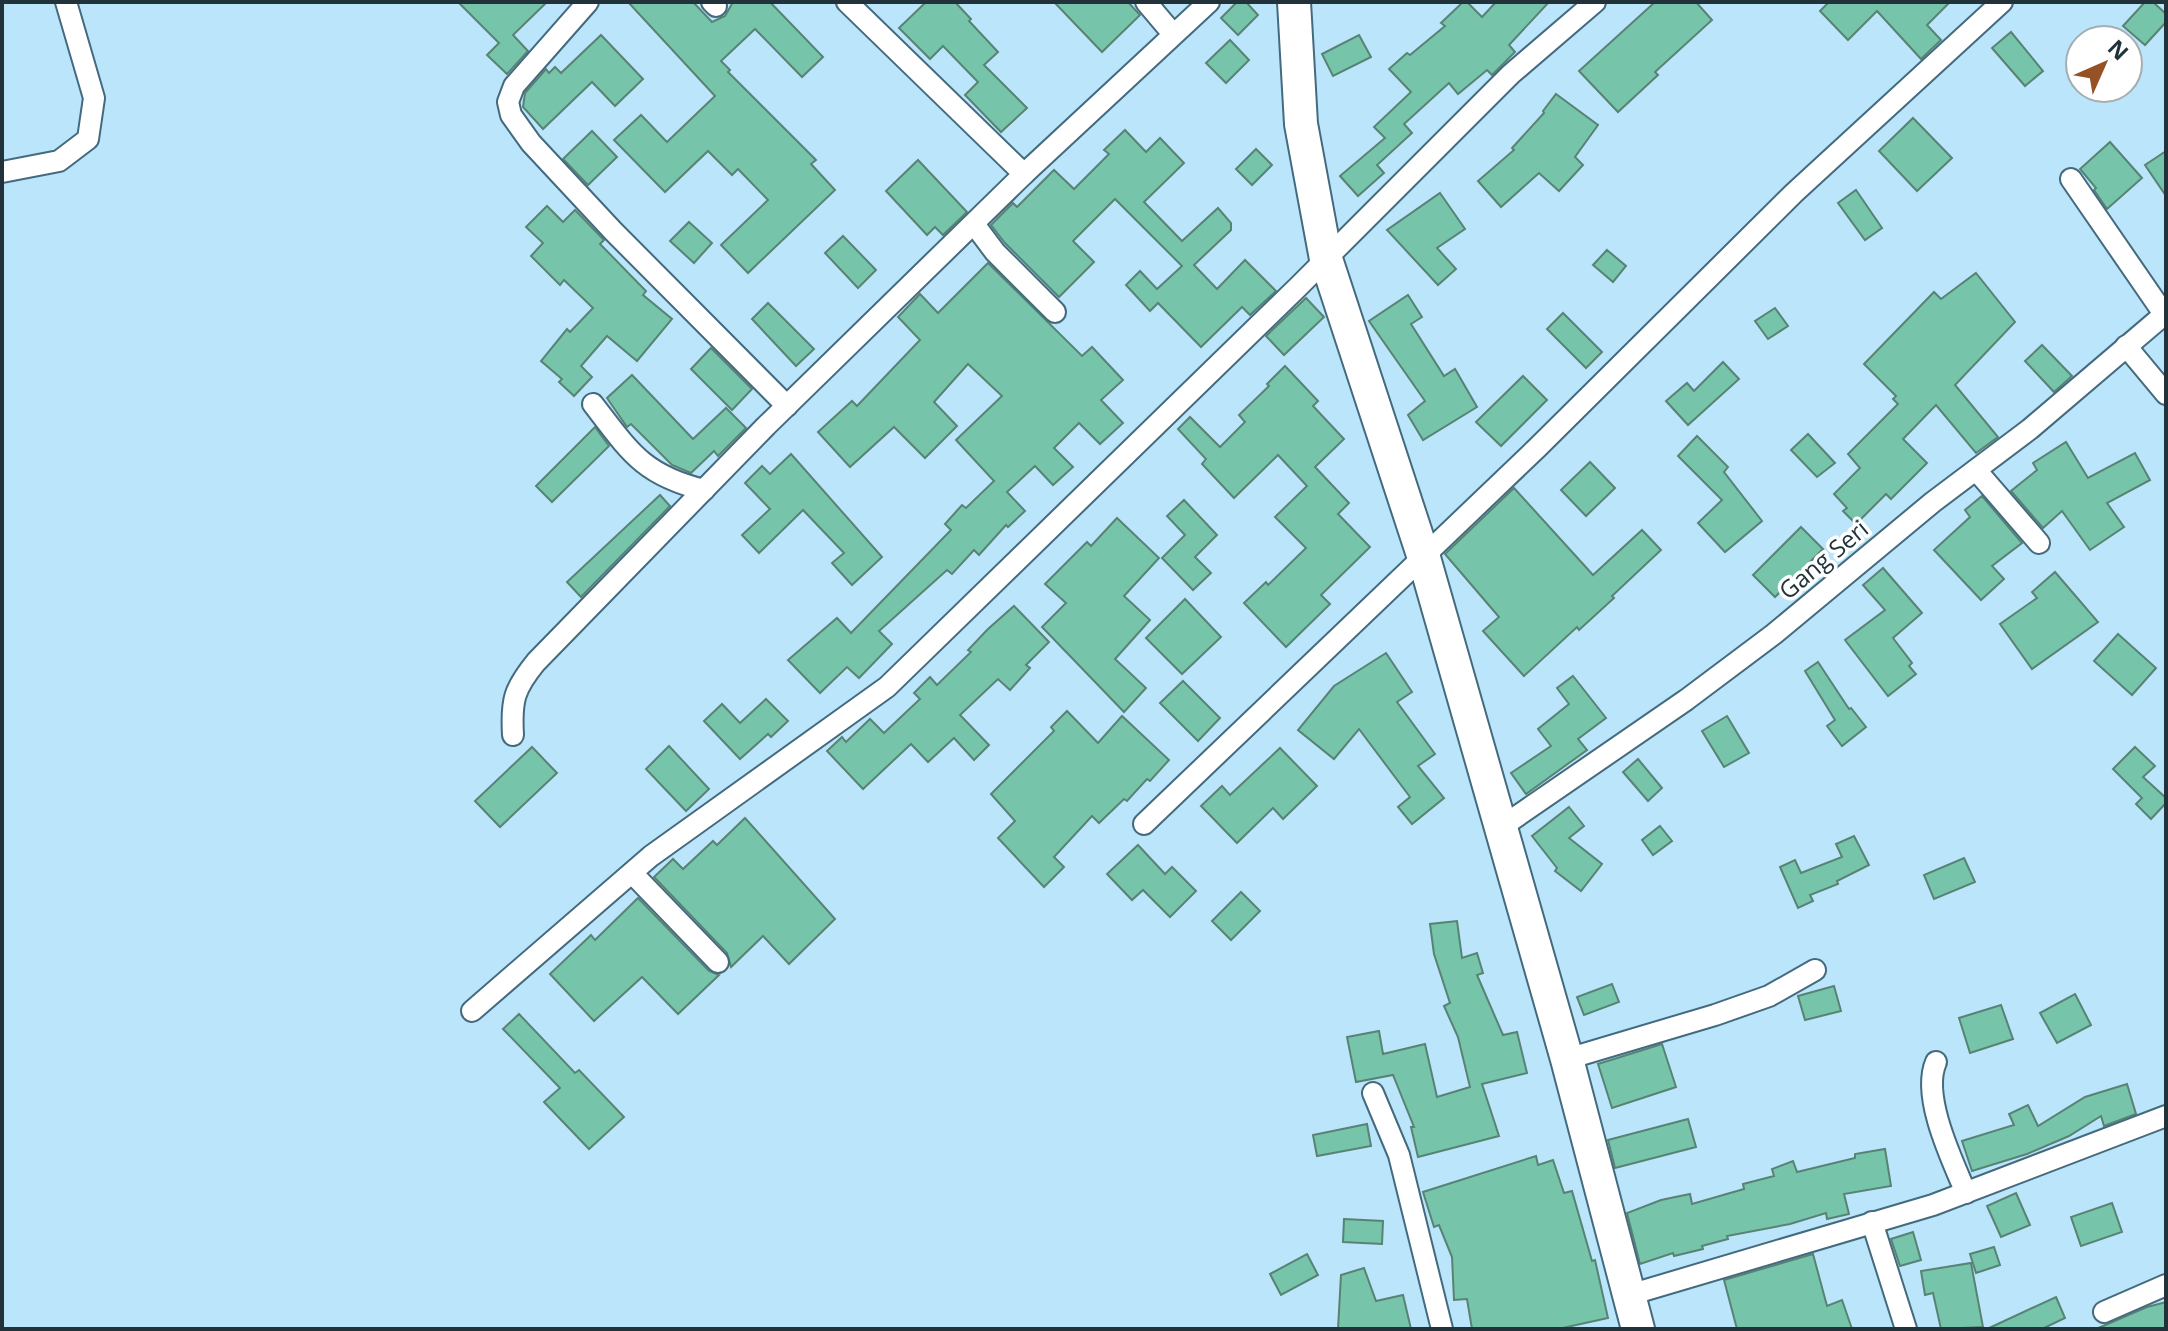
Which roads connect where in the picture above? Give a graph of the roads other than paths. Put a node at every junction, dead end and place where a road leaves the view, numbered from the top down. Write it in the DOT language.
graph roads {
  1 [pos="66,2"];
  2 [pos="588,2"];
  3 [pos="847,2"];
  4 [pos="1146,2"];
  5 [pos="1209,2"];
  6 [pos="1294,2"];
  7 [pos="1595,2"];
  8 [pos="2002,2"];
  9 [pos="1173,34"];
  10 [pos="2,172"];
  11 [pos="1024,174"];
  12 [pos="2071,179"];
  13 [pos="974,224"];
  14 [pos="1326,259"];
  15 [pos="1055,312"];
  16 [pos="2165,314"];
  17 [pos="2126,346"];
  18 [pos="2166,394"];
  19 [pos="593,404"];
  20 [pos="787,406"];
  21 [pos="1976,470"];
  22 [pos="704,490"];
  23 [pos="2039,543"];
  24 [pos="1424,558"];
  25 [pos="513,735"];
  26 [pos="1144,824"];
  27 [pos="1500,828"];
  28 [pos="632,873"];
  29 [pos="718,962"];
  30 [pos="1815,970"];
  31 [pos="472,1011"];
  32 [pos="1567,1059"];
  33 [pos="1936,1062"];
  34 [pos="1373,1093"];
  35 [pos="2166,1116"];
  36 [pos="1966,1193"];
  37 [pos="1872,1222"];
  38 [pos="2166,1285"];
  39 [pos="1629,1295"];
  40 [pos="2104,1312"];
  41 [pos="1442,1329"];
  42 [pos="1638,1329"];
  43 [pos="1906,1329"];
  1 -- 10 [label="street"];
  2 -- 20 [label="street"];
  3 -- 11 [label="street"];
  4 -- 9 [label="street"];
  5 -- 9 [label="street"];
  6 -- 14 [label="main road"];
  7 -- 14 [label="street"];
  8 -- 24 [label="street"];
  9 -- 11 [label="street"];
  11 -- 13 [label="street"];
  12 -- 16 [label="street"];
  13 -- 15 [label="street"];
  13 -- 20 [label="street"];
  14 -- 24 [label="main road"];
  14 -- 28 [label="street"];
  16 -- 17 [label="street, Gang Seri"];
  17 -- 18 [label="street"];
  17 -- 21 [label="street, Gang Seri"];
  19 -- 22 [label="street"];
  20 -- 22 [label="street"];
  21 -- 23 [label="street"];
  21 -- 27 [label="street, Gang Seri"];
  22 -- 25 [label="street"];
  24 -- 26 [label="street"];
  24 -- 27 [label="main road"];
  27 -- 32 [label="main road"];
  28 -- 29 [label="street"];
  28 -- 31 [label="street"];
  30 -- 32 [label="street"];
  32 -- 39 [label="main road"];
  33 -- 36 [label="street"];
  34 -- 41 [label="street"];
  35 -- 36 [label="street"];
  36 -- 37 [label="street"];
  37 -- 39 [label="street"];
  37 -- 43 [label="street"];
  38 -- 40 [label="street"];
  39 -- 42 [label="main road"];
}
